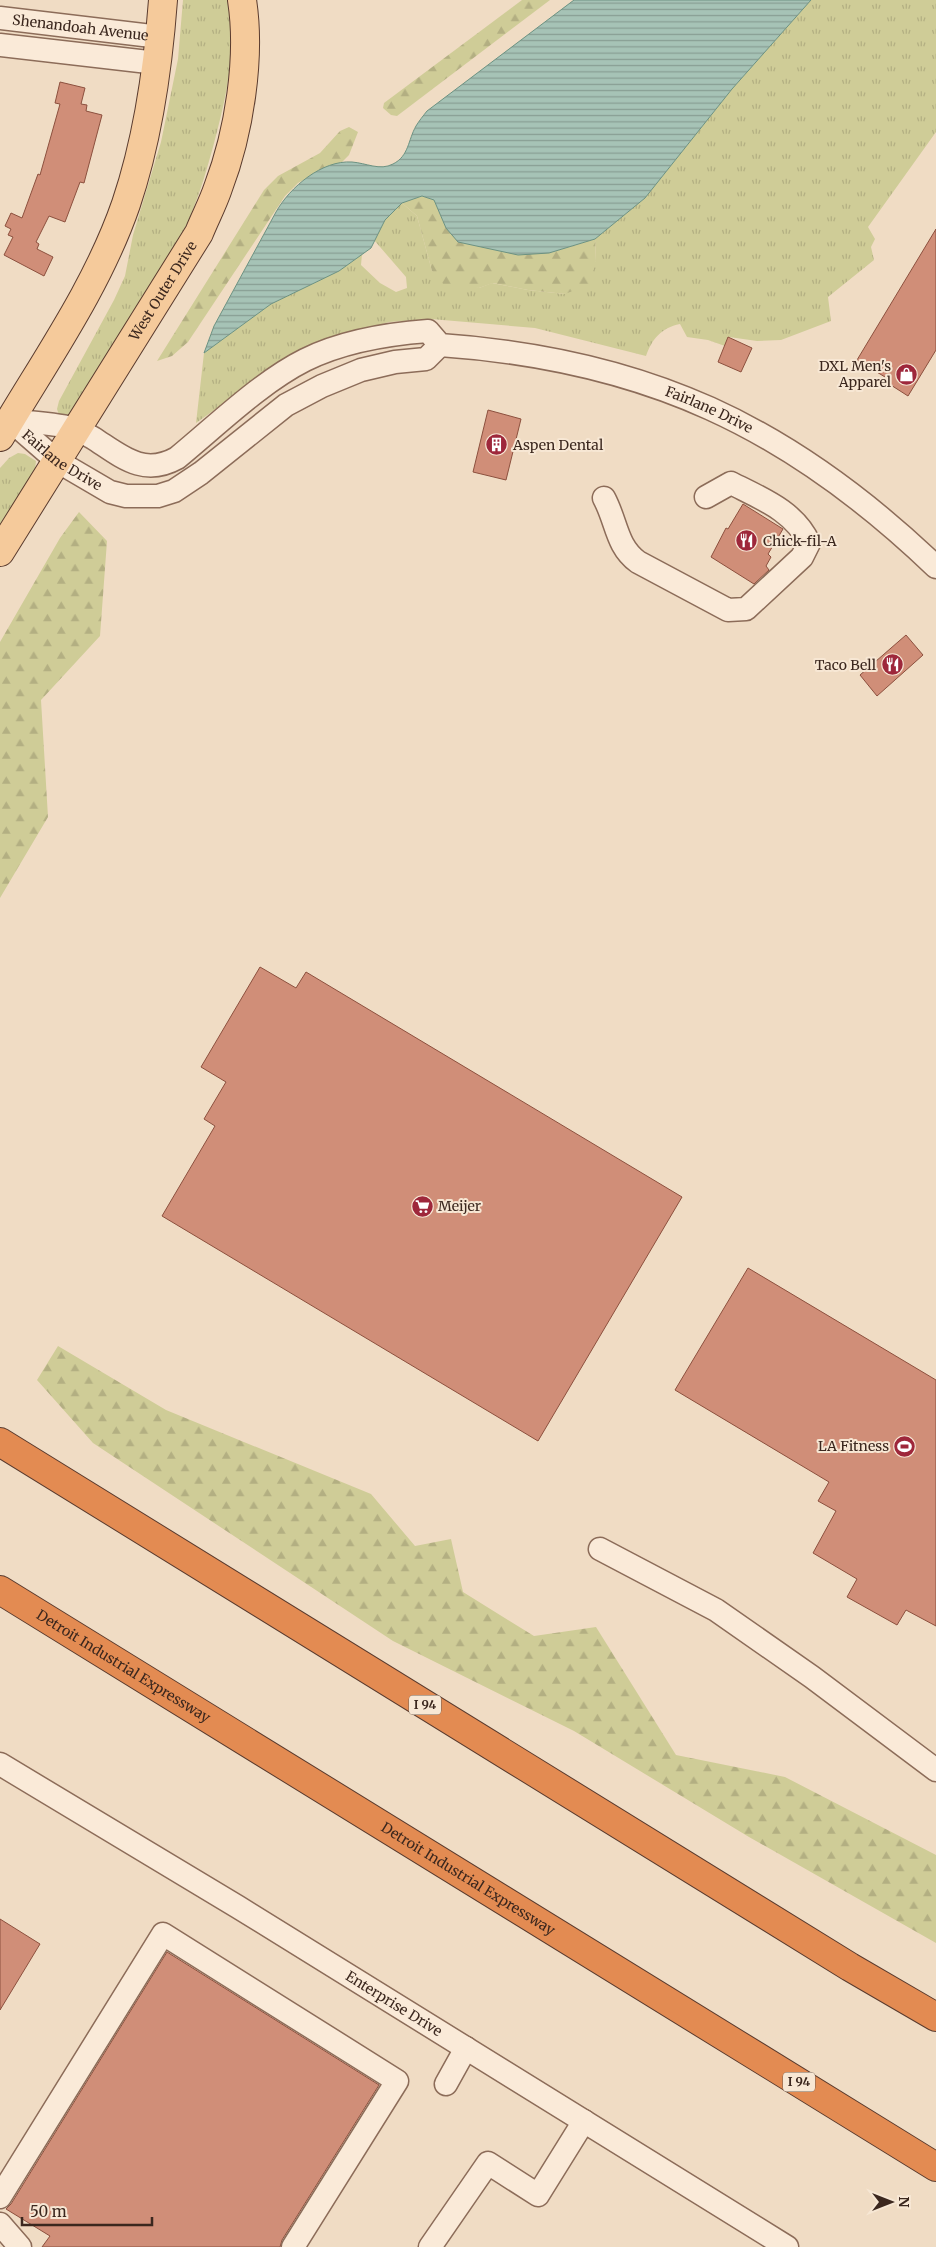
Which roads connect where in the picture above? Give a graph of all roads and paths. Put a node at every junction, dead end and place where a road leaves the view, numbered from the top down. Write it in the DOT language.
graph roads {
  1 [pos="163,0"];
  2 [pos="242,0"];
  3 [pos="0,18"];
  4 [pos="43,23"];
  5 [pos="0,45"];
  6 [pos="40,49"];
  7 [pos="159,50"];
  8 [pos="440,345"];
  9 [pos="5,429"];
  10 [pos="77,429"];
  11 [pos="57,461"];
  12 [pos="706,497"];
  13 [pos="604,498"];
  14 [pos="0,552"];
  15 [pos="936,567"];
  16 [pos="0,1442"];
  17 [pos="600,1549"];
  18 [pos="0,1590"];
  19 [pos="0,1764"];
  20 [pos="936,1770"];
  21 [pos="936,2017"];
  22 [pos="466,2048"];
  23 [pos="446,2084"];
  24 [pos="584,2121"];
  25 [pos="936,2167"];
  26 [pos="0,2197"];
  27 [pos="0,2224"];
  28 [pos="20,2247"];
  29 [pos="293,2247"];
  30 [pos="430,2247"];
  31 [pos="787,2247"];
  1 -- 7 [label="main road"];
  2 -- 10 [label="main road, West Outer Drive"];
  3 -- 4 [label="street, Shenandoah Avenue"];
  4 -- 6 [label="street"];
  4 -- 7 [label="street, Shenandoah Avenue"];
  5 -- 6 [label="street, Shenandoah Avenue"];
  6 -- 7 [label="street, Shenandoah Avenue"];
  7 -- 9 [label="main road"];
  8 -- 10 [label="street, Fairlane Drive"];
  8 -- 11 [label="street, Fairlane Drive"];
  8 -- 15 [label="street, Fairlane Drive"];
  9 -- 10 [label="street, Fairlane Drive"];
  9 -- 11 [label="street, Fairlane Drive"];
  10 -- 11 [label="main road, West Outer Drive"];
  11 -- 14 [label="main road, West Outer Drive"];
  12 -- 13 [label="street"];
  16 -- 21 [label="highway, I 94"];
  17 -- 20 [label="street"];
  18 -- 25 [label="highway, Detroit Industrial Expressway / I 94"];
  19 -- 22 [label="street, Enterprise Drive"];
  22 -- 23 [label="street"];
  22 -- 24 [label="street, Enterprise Drive"];
  24 -- 30 [label="street"];
  24 -- 31 [label="street, Enterprise Drive"];
  26 -- 29 [label="street"];
  27 -- 28 [label="street"];
}
